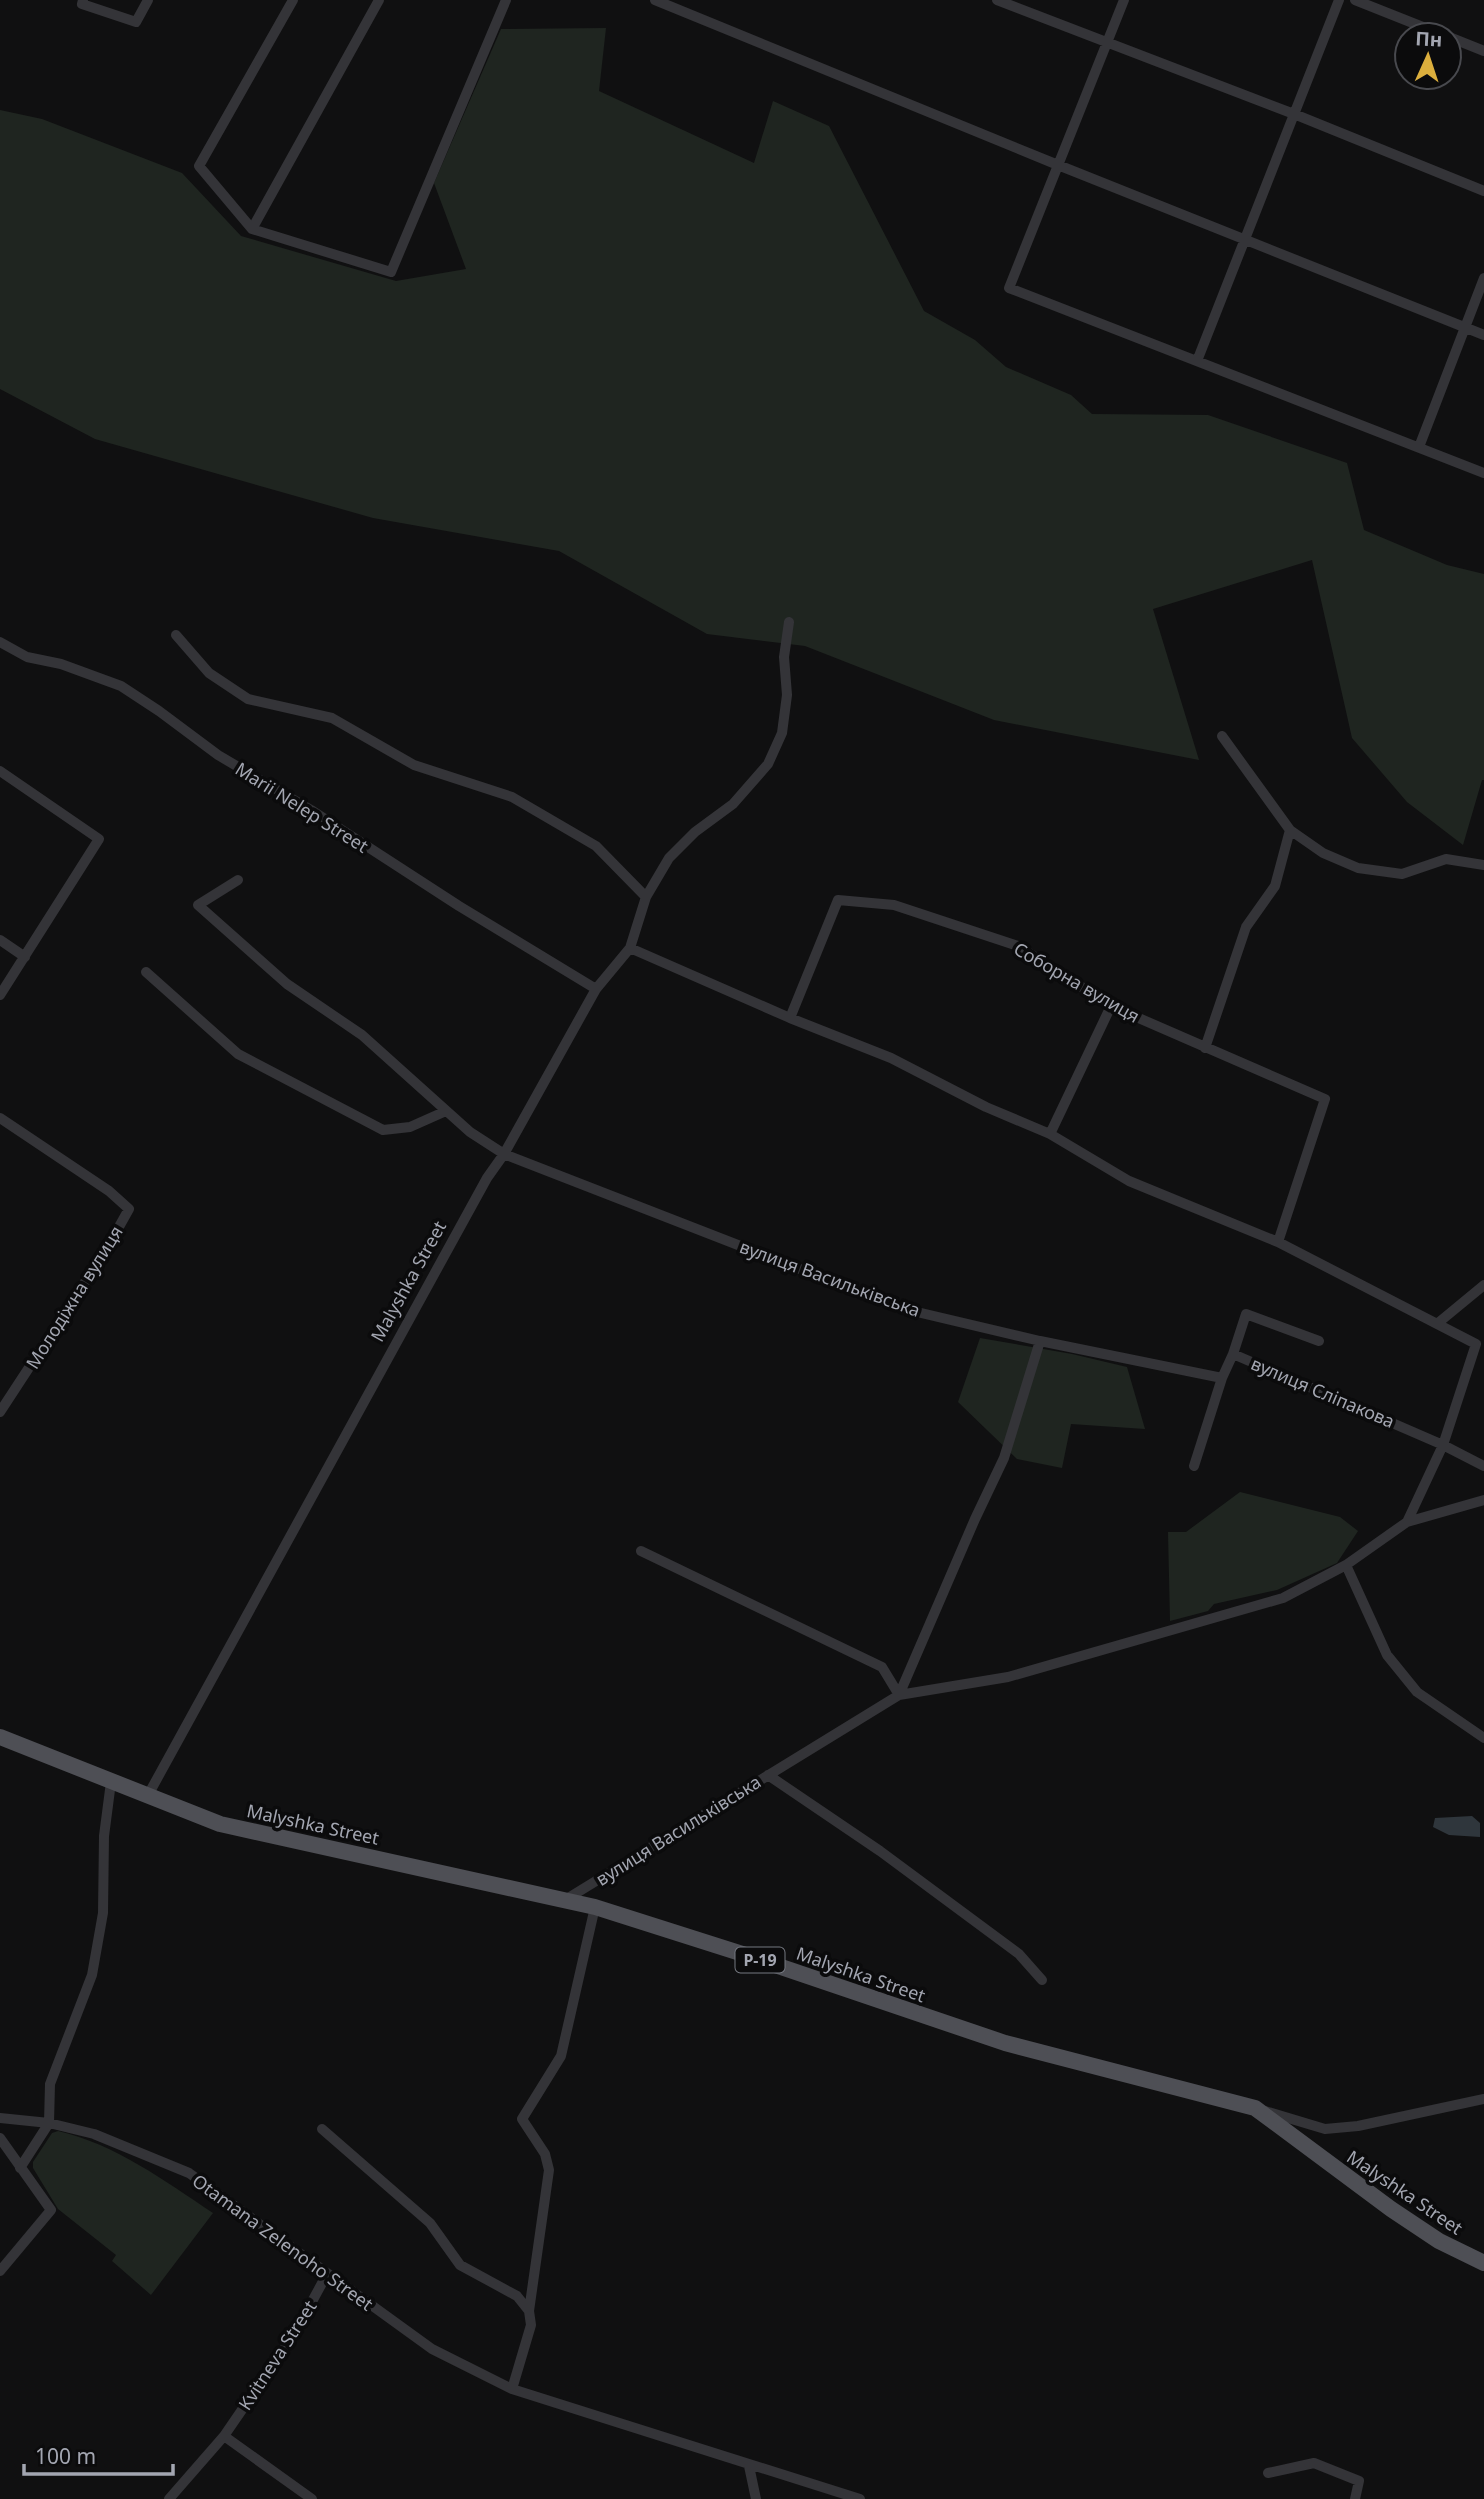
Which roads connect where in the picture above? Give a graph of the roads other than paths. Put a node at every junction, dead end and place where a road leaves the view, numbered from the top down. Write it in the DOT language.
graph roads {
  1 [pos="83,0"];
  2 [pos="148,0"];
  3 [pos="293,0"];
  4 [pos="379,0"];
  5 [pos="506,0"];
  6 [pos="655,0"];
  7 [pos="998,0"];
  8 [pos="1124,0"];
  9 [pos="1339,0"];
  10 [pos="1355,0"];
  11 [pos="1408,21"];
  12 [pos="1107,43"];
  13 [pos="1463,43"];
  14 [pos="1484,51"];
  15 [pos="1294,114"];
  16 [pos="1058,165"];
  17 [pos="1484,191"];
  18 [pos="252,229"];
  19 [pos="1244,240"];
  20 [pos="1484,278"];
  21 [pos="1465,327"];
  22 [pos="1484,335"];
  23 [pos="1197,361"];
  24 [pos="1419,447"];
  25 [pos="1484,473"];
  26 [pos="789,622"];
  27 [pos="176,635"];
  28 [pos="0,642"];
  29 [pos="1222,736"];
  30 [pos="0,771"];
  31 [pos="1290,830"];
  32 [pos="1484,865"];
  33 [pos="238,880"];
  34 [pos="646,897"];
  35 [pos="0,940"];
  36 [pos="630,948"];
  37 [pos="25,957"];
  38 [pos="146,972"];
  39 [pos="596,989"];
  40 [pos="0,995"];
  41 [pos="1111,1006"];
  42 [pos="790,1018"];
  43 [pos="1205,1048"];
  44 [pos="446,1111"];
  45 [pos="0,1118"];
  46 [pos="1050,1133"];
  47 [pos="504,1154"];
  48 [pos="1278,1242"];
  49 [pos="1484,1285"];
  50 [pos="1438,1323"];
  51 [pos="1041,1341"];
  52 [pos="1319,1341"];
  53 [pos="1480,1347"];
  54 [pos="1233,1354"];
  55 [pos="1222,1378"];
  56 [pos="0,1412"];
  57 [pos="1443,1445"];
  58 [pos="1194,1466"];
  59 [pos="1484,1466"];
  60 [pos="1484,1500"];
  61 [pos="1406,1522"];
  62 [pos="641,1552"];
  63 [pos="1346,1565"];
  64 [pos="900,1695"];
  65 [pos="0,1737"];
  66 [pos="1484,1738"];
  67 [pos="768,1775"];
  68 [pos="111,1782"];
  69 [pos="147,1797"];
  70 [pos="565,1900"];
  71 [pos="595,1907"];
  72 [pos="1042,1980"];
  73 [pos="1484,2099"];
  74 [pos="1255,2108"];
  75 [pos="0,2118"];
  76 [pos="49,2123"];
  77 [pos="322,2129"];
  78 [pos="0,2138"];
  79 [pos="20,2168"];
  80 [pos="1484,2263"];
  81 [pos="0,2271"];
  82 [pos="327,2274"];
  83 [pos="529,2311"];
  84 [pos="512,2389"];
  85 [pos="224,2436"];
  86 [pos="749,2466"];
  87 [pos="1268,2473"];
  88 [pos="169,2499"];
  89 [pos="312,2499"];
  90 [pos="756,2499"];
  91 [pos="860,2499"];
  92 [pos="1355,2499"];
  1 -- 2 [label="street"];
  3 -- 18 [label="street"];
  4 -- 18 [label="street"];
  5 -- 18 [label="street"];
  6 -- 16 [label="street"];
  7 -- 12 [label="street"];
  8 -- 12 [label="street"];
  9 -- 15 [label="street"];
  10 -- 11 [label="street"];
  12 -- 15 [label="street"];
  12 -- 16 [label="street"];
  13 -- 14 [label="street"];
  15 -- 17 [label="street"];
  15 -- 19 [label="street"];
  16 -- 19 [label="street"];
  16 -- 23 [label="street"];
  19 -- 21 [label="street"];
  19 -- 23 [label="street"];
  20 -- 21 [label="street"];
  21 -- 22 [label="street"];
  21 -- 24 [label="street"];
  23 -- 24 [label="street"];
  24 -- 25 [label="street"];
  26 -- 34 [label="street"];
  27 -- 34 [label="street"];
  28 -- 39 [label="street, Marii Nelep Street"];
  29 -- 31 [label="street"];
  30 -- 37 [label="street"];
  31 -- 32 [label="street"];
  31 -- 43 [label="street"];
  33 -- 44 [label="street, вулиця Васильківська"];
  34 -- 36 [label="street"];
  35 -- 37 [label="street"];
  36 -- 39 [label="street"];
  36 -- 42 [label="street"];
  37 -- 40 [label="street"];
  38 -- 44 [label="street"];
  39 -- 47 [label="street"];
  41 -- 42 [label="street, Соборна вулиця"];
  41 -- 43 [label="street, Соборна вулиця"];
  41 -- 46 [label="street"];
  42 -- 46 [label="street"];
  43 -- 48 [label="street, Соборна вулиця"];
  44 -- 47 [label="street, вулиця Васильківська"];
  45 -- 56 [label="street, Молодіжна вулиця"];
  46 -- 48 [label="street"];
  47 -- 51 [label="street, вулиця Васильківська"];
  47 -- 69 [label="street, Malyshka Street"];
  48 -- 50 [label="street"];
  49 -- 50 [label="street"];
  50 -- 53 [label="street"];
  51 -- 55 [label="street, вулиця Васильківська"];
  51 -- 64 [label="street"];
  52 -- 54 [label="street"];
  53 -- 57 [label="street"];
  54 -- 55 [label="street, вулиця Сліпакова"];
  54 -- 57 [label="street, вулиця Сліпакова"];
  55 -- 58 [label="street, вулиця Сліпакова"];
  57 -- 59 [label="street"];
  57 -- 61 [label="street"];
  60 -- 61 [label="street"];
  61 -- 63 [label="street, вулиця Васильківська"];
  62 -- 64 [label="street"];
  63 -- 64 [label="street, вулиця Васильківська"];
  63 -- 66 [label="street"];
  64 -- 67 [label="street, вулиця Васильківська"];
  65 -- 68 [label="main road, Malyshka Street / Р-19"];
  67 -- 70 [label="street, вулиця Васильківська"];
  67 -- 72 [label="street"];
  68 -- 69 [label="main road, Malyshka Street / Р-19"];
  68 -- 76 [label="street"];
  69 -- 70 [label="main road, Malyshka Street / Р-19"];
  70 -- 71 [label="main road, Malyshka Street / Р-19"];
  71 -- 74 [label="main road, Malyshka Street / Р-19"];
  71 -- 83 [label="street"];
  73 -- 74 [label="street"];
  74 -- 80 [label="main road, Malyshka Street / Р-19"];
  75 -- 76 [label="street, Otamana Zelenoho Street"];
  76 -- 79 [label="street"];
  76 -- 82 [label="street, Otamana Zelenoho Street"];
  77 -- 83 [label="street"];
  78 -- 79 [label="street"];
  79 -- 81 [label="street"];
  82 -- 84 [label="street, Otamana Zelenoho Street"];
  82 -- 85 [label="street, Kvitneva Street"];
  83 -- 84 [label="street"];
  84 -- 86 [label="street, Otamana Zelenoho Street"];
  85 -- 88 [label="street, Kvitneva Street"];
  85 -- 89 [label="street"];
  86 -- 90 [label="street"];
  86 -- 91 [label="street, Otamana Zelenoho Street"];
  87 -- 92 [label="street"];
}
